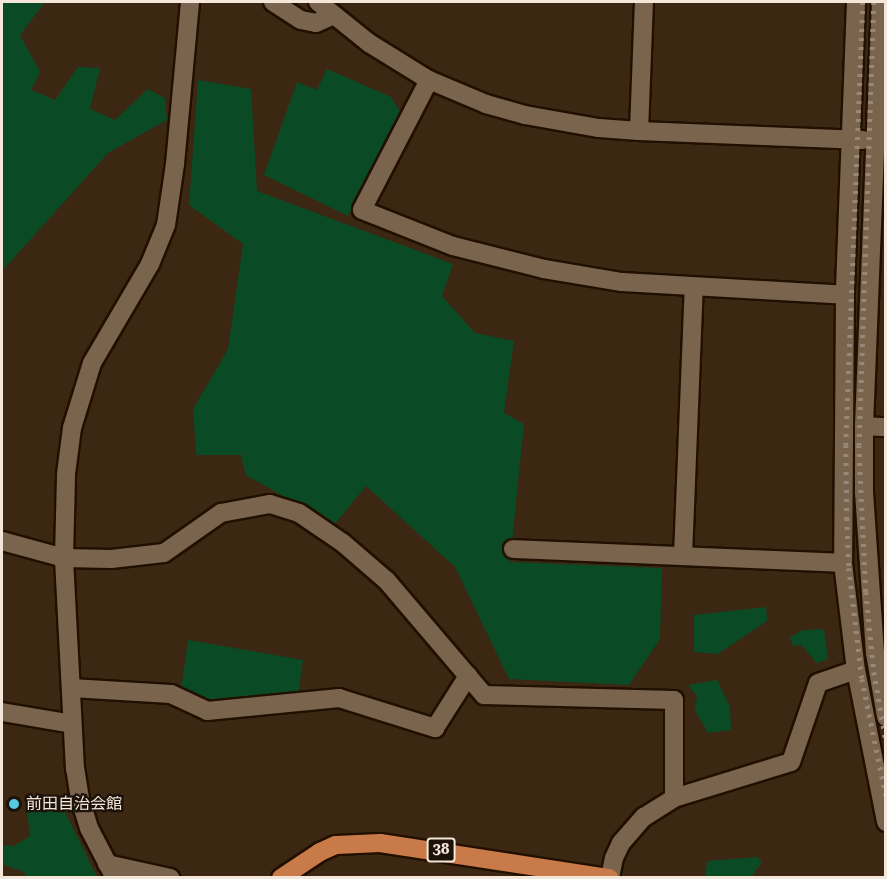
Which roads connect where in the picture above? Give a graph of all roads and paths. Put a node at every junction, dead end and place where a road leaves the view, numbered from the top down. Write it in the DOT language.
graph roads {
  1 [pos="190,2"];
  2 [pos="273,2"];
  3 [pos="318,2"];
  4 [pos="644,2"];
  5 [pos="856,2"];
  6 [pos="881,2"];
  7 [pos="332,16"];
  8 [pos="429,80"];
  9 [pos="639,131"];
  10 [pos="851,139"];
  11 [pos="880,141"];
  12 [pos="694,287"];
  13 [pos="845,295"];
  14 [pos="864,426"];
  15 [pos="885,427"];
  16 [pos="2,541"];
  17 [pos="513,549"];
  18 [pos="683,556"];
  19 [pos="64,558"];
  20 [pos="843,563"];
  21 [pos="856,670"];
  22 [pos="468,675"];
  23 [pos="71,688"];
  24 [pos="2,712"];
  25 [pos="864,716"];
  26 [pos="885,716"];
  27 [pos="72,724"];
  28 [pos="674,798"];
  29 [pos="885,822"];
  30 [pos="111,871"];
  31 [pos="170,878"];
  32 [pos="281,878"];
  33 [pos="610,878"];
  1 -- 19 [label="street"];
  2 -- 7 [label="street"];
  3 -- 7 [label="street"];
  4 -- 9 [label="street"];
  5 -- 10 [label="street"];
  6 -- 11 [label="street"];
  7 -- 8 [label="street"];
  8 -- 9 [label="street"];
  8 -- 12 [label="street"];
  9 -- 10 [label="street"];
  10 -- 11 [label="street"];
  10 -- 13 [label="street"];
  11 -- 14 [label="street"];
  12 -- 13 [label="street"];
  12 -- 18 [label="street"];
  13 -- 20 [label="street"];
  14 -- 15 [label="street"];
  14 -- 26 [label="street"];
  16 -- 19 [label="street"];
  17 -- 18 [label="street"];
  18 -- 20 [label="street"];
  19 -- 22 [label="street"];
  19 -- 23 [label="street"];
  20 -- 21 [label="street"];
  21 -- 25 [label="street"];
  21 -- 28 [label="street"];
  22 -- 23 [label="street"];
  22 -- 28 [label="street"];
  23 -- 27 [label="street"];
  24 -- 27 [label="street"];
  25 -- 26 [label="street"];
  25 -- 29 [label="street"];
  27 -- 30 [label="street"];
  28 -- 33 [label="street"];
  30 -- 31 [label="street"];
  32 -- 33 [label="main road, 38"];
}
